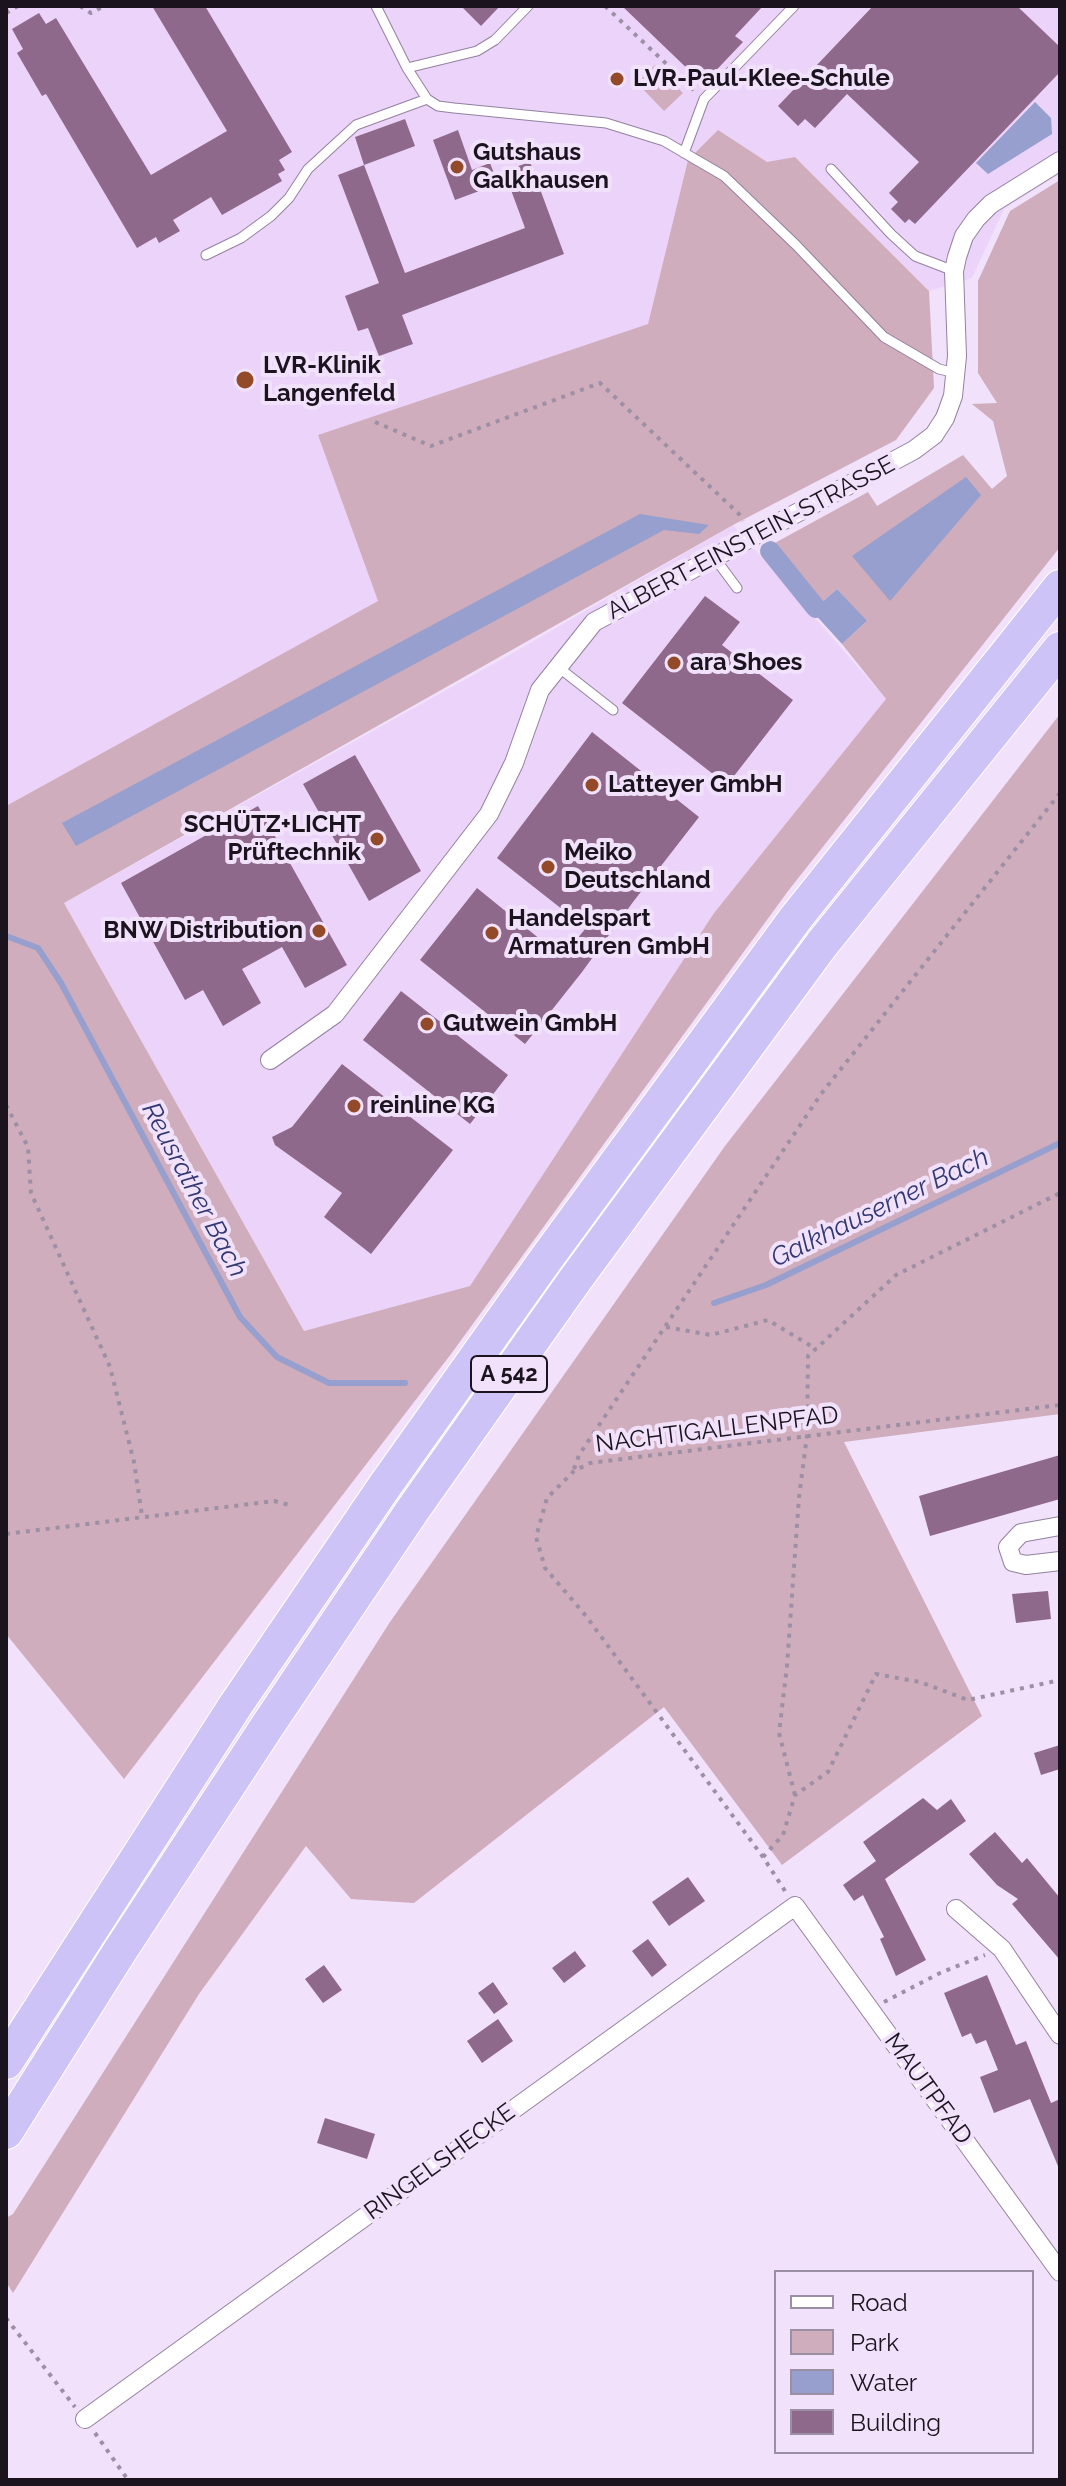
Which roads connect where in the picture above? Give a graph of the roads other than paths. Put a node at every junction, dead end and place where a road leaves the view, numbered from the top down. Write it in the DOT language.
graph roads {
  1 [pos="376,6"];
  2 [pos="528,6"];
  3 [pos="794,6"];
  4 [pos="407,68"];
  5 [pos="427,99"];
  6 [pos="684,153"];
  7 [pos="1060,161"];
  8 [pos="831,169"];
  9 [pos="206,255"];
  10 [pos="954,271"];
  11 [pos="956,373"];
  12 [pos="714,557"];
  13 [pos="1060,587"];
  14 [pos="737,588"];
  15 [pos="1060,649"];
  16 [pos="558,667"];
  17 [pos="613,710"];
  18 [pos="270,1060"];
  19 [pos="1060,1526"];
  20 [pos="1060,1561"];
  21 [pos="795,1906"];
  22 [pos="956,1909"];
  23 [pos="1060,2035"];
  24 [pos="6,2062"];
  25 [pos="6,2132"];
  26 [pos="1060,2272"];
  27 [pos="85,2419"];
  1 -- 4 [label="lane"];
  2 -- 4 [label="lane"];
  3 -- 6 [label="lane"];
  4 -- 5 [label="lane"];
  5 -- 6 [label="lane"];
  5 -- 9 [label="lane"];
  6 -- 11 [label="lane"];
  7 -- 10 [label="street, ALBERT-EINSTEIN-STRASSE"];
  8 -- 10 [label="lane"];
  10 -- 11 [label="street, ALBERT-EINSTEIN-STRASSE"];
  11 -- 12 [label="street, ALBERT-EINSTEIN-STRASSE"];
  12 -- 14 [label="lane"];
  12 -- 16 [label="street, ALBERT-EINSTEIN-STRASSE"];
  13 -- 24 [label="highway, A 542"];
  15 -- 25 [label="highway, A 542"];
  16 -- 17 [label="lane"];
  16 -- 18 [label="street, ALBERT-EINSTEIN-STRASSE"];
  19 -- 20 [label="street"];
  21 -- 26 [label="street, MAUTPFAD"];
  21 -- 27 [label="street, RINGELSHECKE"];
  22 -- 23 [label="street"];
}
